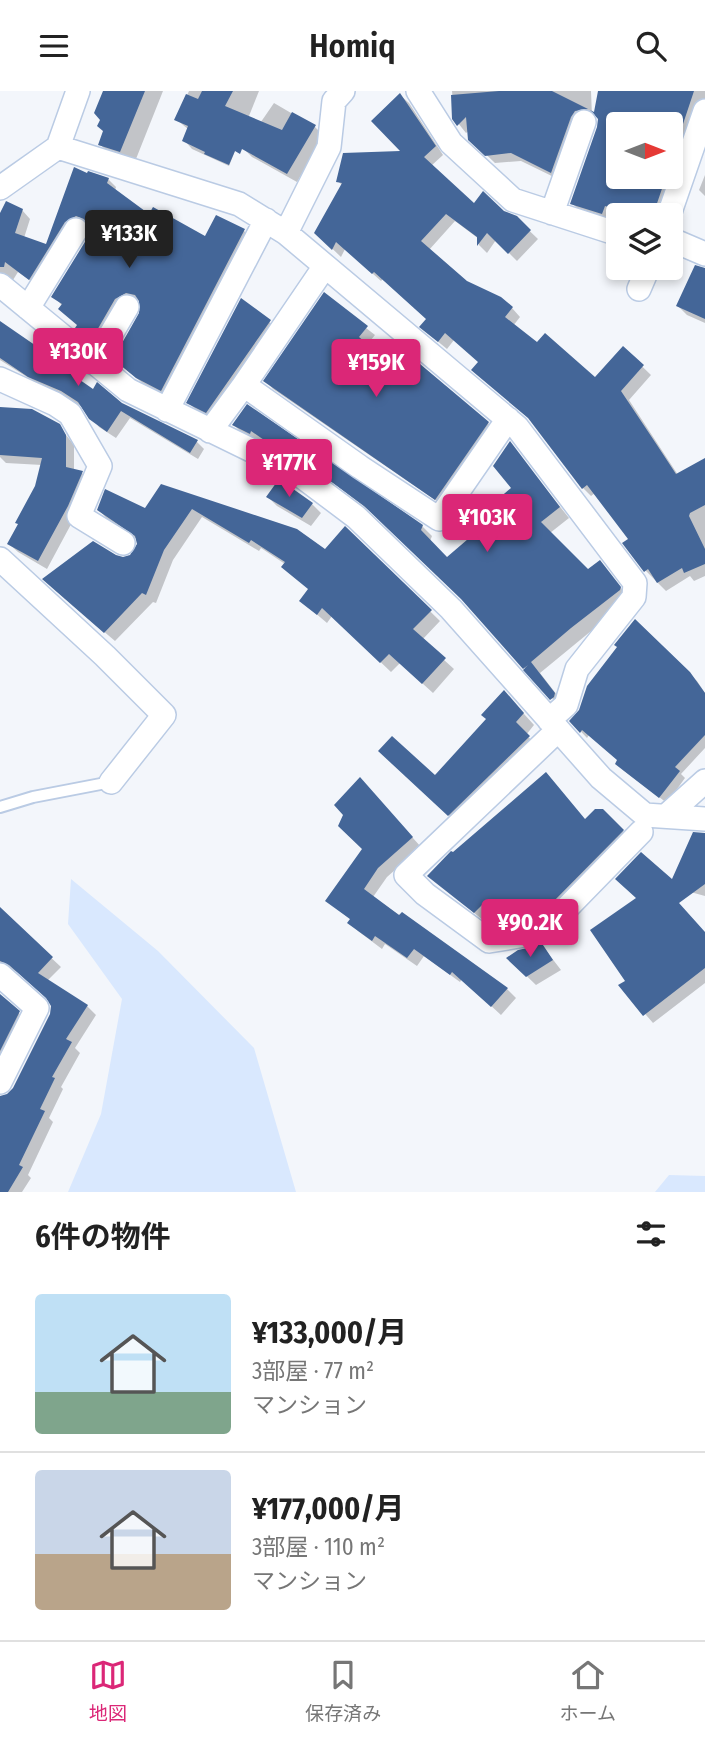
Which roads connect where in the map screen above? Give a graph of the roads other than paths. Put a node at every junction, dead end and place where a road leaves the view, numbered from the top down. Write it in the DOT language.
graph roads {
  1 [pos="79,91"];
  2 [pos="418,91"];
  3 [pos="332,94"];
  4 [pos="705,111"];
  5 [pos="584,122"];
  6 [pos="58,147"];
  7 [pos="0,188"];
  8 [pos="673,203"];
  9 [pos="552,213"];
  10 [pos="266,221"];
  11 [pos="76,230"];
  12 [pos="606,230"];
  13 [pos="286,233"];
  14 [pos="683,245"];
  15 [pos="705,254"];
  16 [pos="325,266"];
  17 [pos="643,280"];
  18 [pos="639,289"];
  19 [pos="2,292"];
  20 [pos="127,307"];
  21 [pos="28,308"];
  22 [pos="94,363"];
  23 [pos="0,379"];
  24 [pos="244,385"];
  25 [pos="167,409"];
  26 [pos="508,419"];
  27 [pos="209,431"];
  28 [pos="123,543"];
  29 [pos="0,559"];
  30 [pos="553,725"];
  31 [pos="705,781"];
  32 [pos="111,782"];
  33 [pos="0,807"];
  34 [pos="666,816"];
  35 [pos="705,820"];
  36 [pos="640,832"];
  37 [pos="0,975"];
  38 [pos="0,1082"];
  1 -- 6 [label="street"];
  2 -- 9 [label="street"];
  3 -- 13 [label="street"];
  4 -- 8 [label="street"];
  5 -- 9 [label="street"];
  6 -- 7 [label="street"];
  6 -- 10 [label="street"];
  9 -- 12 [label="street"];
  10 -- 13 [label="street"];
  10 -- 25 [label="street"];
  11 -- 21 [label="street"];
  13 -- 16 [label="street"];
  14 -- 15 [label="street"];
  16 -- 24 [label="street"];
  16 -- 26 [label="street"];
  17 -- 18 [label="street"];
  19 -- 21 [label="street"];
  20 -- 22 [label="street"];
  21 -- 22 [label="street"];
  22 -- 25 [label="street"];
  23 -- 28 [label="street"];
  24 -- 26 [label="street"];
  24 -- 27 [label="street"];
  25 -- 27 [label="street"];
  26 -- 30 [label="street"];
  27 -- 30 [label="street"];
  29 -- 32 [label="street"];
  30 -- 34 [label="street"];
  30 -- 36 [label="street"];
  31 -- 34 [label="street"];
  32 -- 33 [label="lane"];
  34 -- 35 [label="street"];
  37 -- 38 [label="street"];
}
